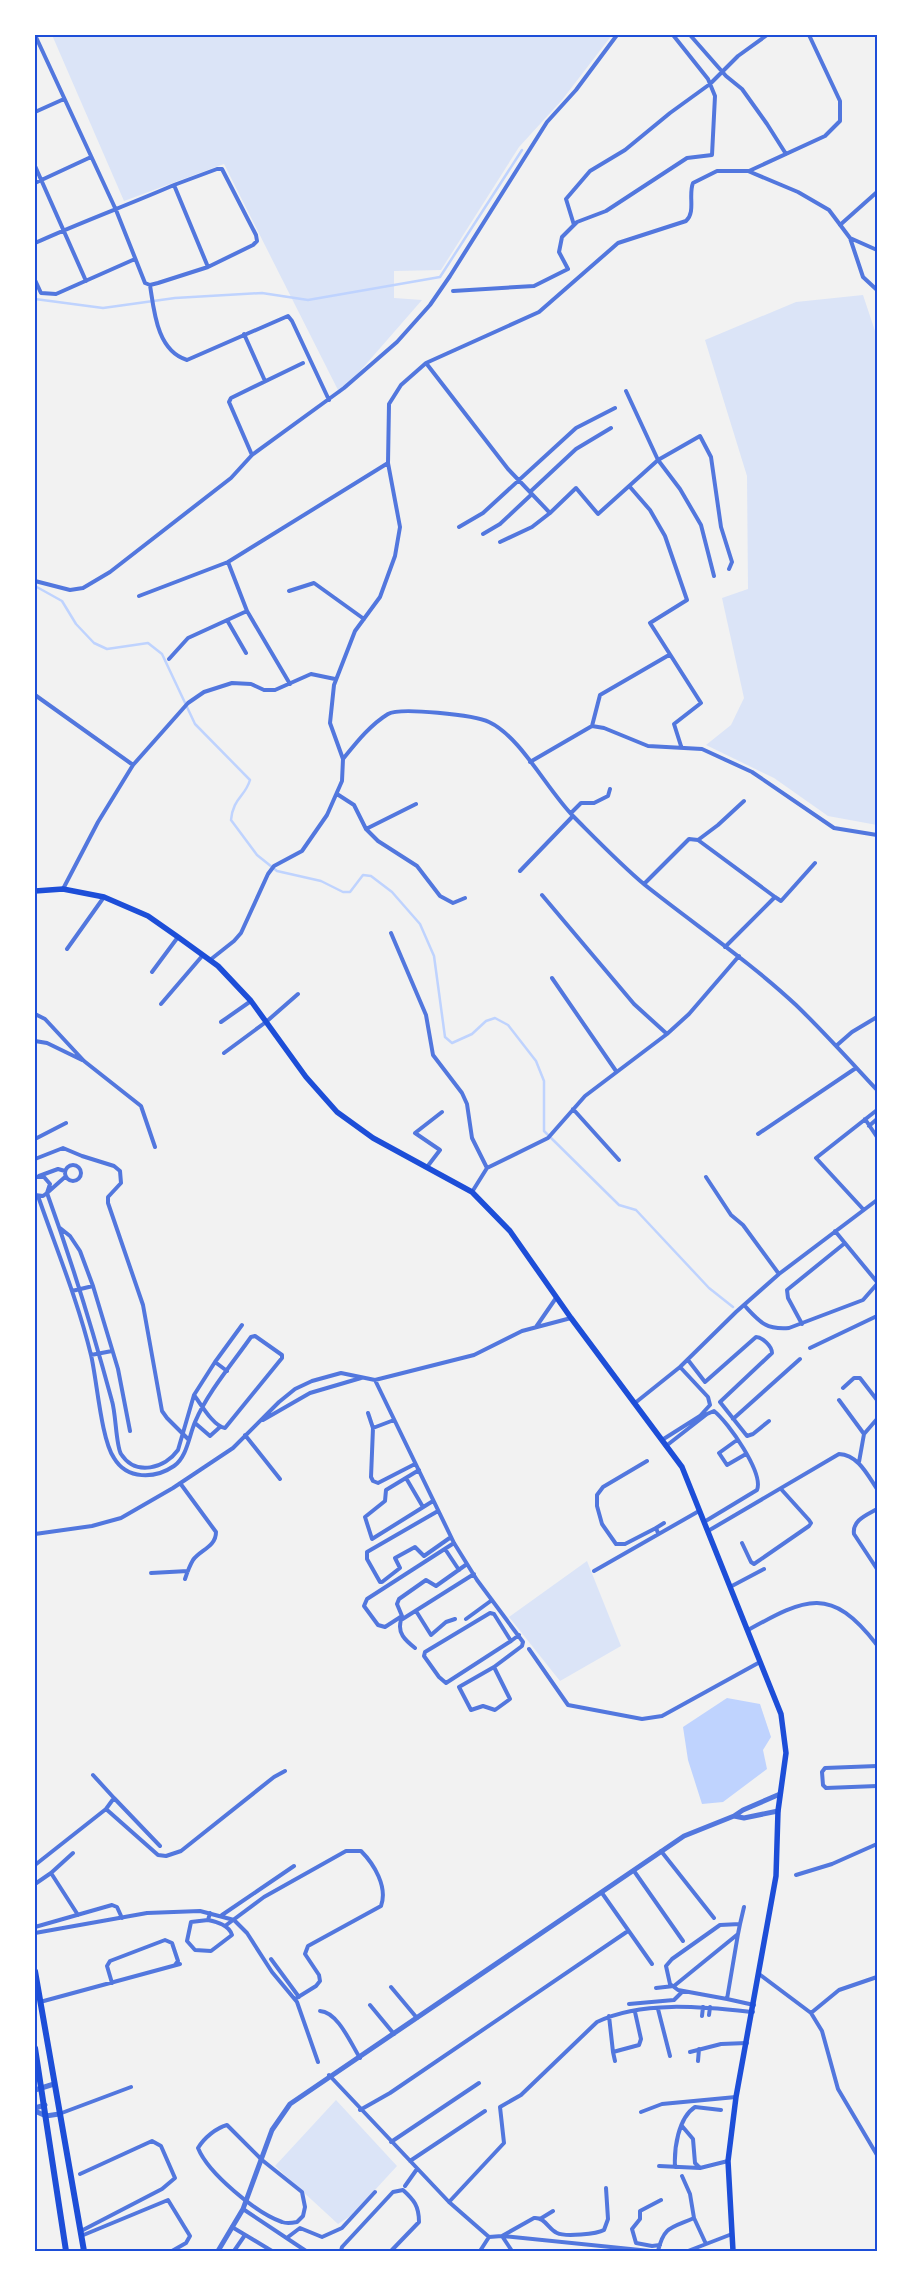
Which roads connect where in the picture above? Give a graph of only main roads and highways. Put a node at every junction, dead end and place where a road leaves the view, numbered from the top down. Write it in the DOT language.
graph roads {
  1 [pos="35,891"];
  2 [pos="35,1971"];
  3 [pos="35,2048"];
  4 [pos="38,2089"];
  5 [pos="66,2251"];
  6 [pos="84,2251"];
  7 [pos="733,2251"];
  1 -- 7 [label="main road"];
  2 -- 6 [label="main road"];
  3 -- 4 [label="main road"];
  4 -- 5 [label="main road"];
}
